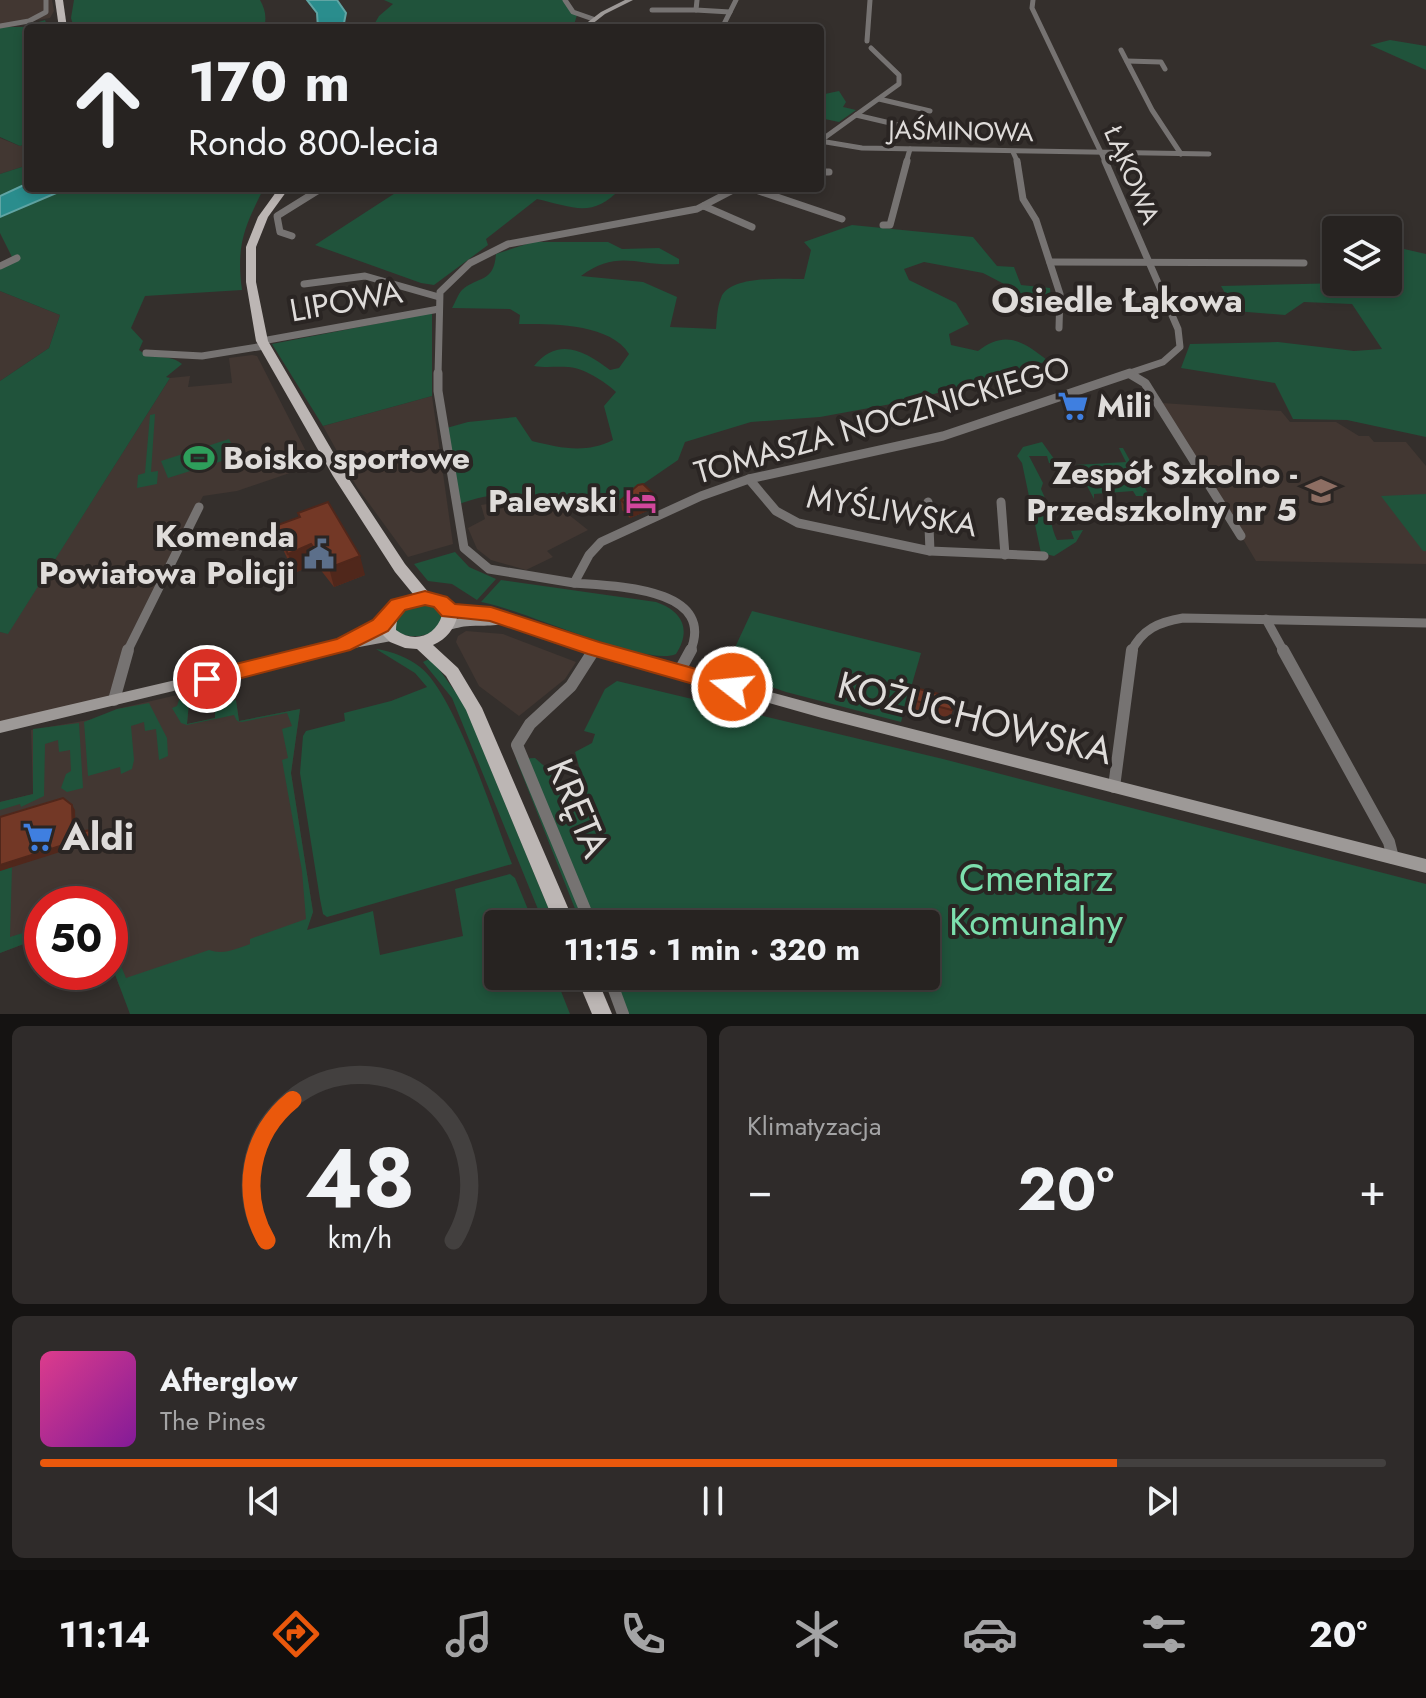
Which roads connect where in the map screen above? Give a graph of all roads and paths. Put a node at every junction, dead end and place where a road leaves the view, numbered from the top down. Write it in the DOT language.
graph roads {
  1 [pos="46,0"];
  2 [pos="59,0"];
  3 [pos="565,0"];
  4 [pos="630,0"];
  5 [pos="697,0"];
  6 [pos="736,0"];
  7 [pos="870,0"];
  8 [pos="1033,0"];
  9 [pos="652,10"];
  10 [pos="696,10"];
  11 [pos="730,12"];
  12 [pos="593,19"];
  13 [pos="62,24"];
  14 [pos="587,24"];
  15 [pos="724,24"];
  16 [pos="0,26"];
  17 [pos="867,41"];
  18 [pos="871,48"];
  19 [pos="1121,50"];
  20 [pos="1127,61"];
  21 [pos="1165,69"];
  22 [pos="879,99"];
  23 [pos="930,111"];
  24 [pos="856,115"];
  25 [pos="903,126"];
  26 [pos="824,138"];
  27 [pos="824,142"];
  28 [pos="910,149"];
  29 [pos="1013,152"];
  30 [pos="1102,154"];
  31 [pos="1181,154"];
  32 [pos="1209,154"];
  33 [pos="824,172"];
  34 [pos="829,172"];
  35 [pos="281,192"];
  36 [pos="315,192"];
  37 [pos="730,192"];
  38 [pos="762,192"];
  39 [pos="704,206"];
  40 [pos="842,219"];
  41 [pos="883,225"];
  42 [pos="752,227"];
  43 [pos="292,236"];
  44 [pos="17,258"];
  45 [pos="1050,262"];
  46 [pos="1147,263"];
  47 [pos="1304,263"];
  48 [pos="0,266"];
  49 [pos="304,284"];
  50 [pos="439,297"];
  51 [pos="439,309"];
  52 [pos="1059,328"];
  53 [pos="263,343"];
  54 [pos="146,353"];
  55 [pos="1163,362"];
  56 [pos="1130,374"];
  57 [pos="749,479"];
  58 [pos="928,502"];
  59 [pos="1001,502"];
  60 [pos="199,507"];
  61 [pos="1241,536"];
  62 [pos="930,551"];
  63 [pos="1005,555"];
  64 [pos="1044,556"];
  65 [pos="400,568"];
  66 [pos="574,583"];
  67 [pos="425,598"];
  68 [pos="398,605"];
  69 [pos="1266,619"];
  70 [pos="387,620"];
  71 [pos="1426,623"];
  72 [pos="445,624"];
  73 [pos="392,637"];
  74 [pos="420,642"];
  75 [pos="343,645"];
  76 [pos="595,649"];
  77 [pos="452,672"];
  78 [pos="679,672"];
  79 [pos="114,700"];
  80 [pos="0,727"];
  81 [pos="1114,787"];
  82 [pos="1393,858"];
  83 [pos="1426,866"];
  84 [pos="559,910"];
  85 [pos="585,910"];
  86 [pos="592,990"];
  87 [pos="614,990"];
  88 [pos="602,1014"];
  89 [pos="623,1014"];
  1 -- 16 [label="street"];
  2 -- 13 [label="main road"];
  3 -- 12 [label="street"];
  4 -- 12 [label="main road"];
  5 -- 10 [label="street"];
  6 -- 11 [label="street"];
  7 -- 17 [label="street"];
  8 -- 30 [label="street, ŁĄKOWA"];
  9 -- 10 [label="street"];
  10 -- 11 [label="street"];
  11 -- 15 [label="street"];
  12 -- 14 [label="main road"];
  18 -- 22 [label="street"];
  19 -- 20 [label="street"];
  20 -- 21 [label="street"];
  20 -- 31 [label="street"];
  22 -- 23 [label="street"];
  22 -- 24 [label="street"];
  24 -- 25 [label="street"];
  24 -- 26 [label="street"];
  27 -- 28 [label="street, JAŚMINOWA"];
  28 -- 29 [label="street, JAŚMINOWA"];
  28 -- 41 [label="street"];
  29 -- 30 [label="street, JAŚMINOWA"];
  29 -- 45 [label="street"];
  30 -- 31 [label="street, JAŚMINOWA"];
  30 -- 46 [label="street, ŁĄKOWA"];
  31 -- 32 [label="street, JAŚMINOWA"];
  33 -- 34 [label="street"];
  35 -- 53 [label="main road"];
  36 -- 43 [label="street"];
  37 -- 39 [label="street"];
  38 -- 40 [label="street"];
  39 -- 42 [label="street"];
  39 -- 50 [label="street"];
  44 -- 48 [label="street"];
  45 -- 46 [label="street"];
  45 -- 52 [label="street"];
  46 -- 47 [label="street"];
  46 -- 55 [label="street, ŁĄKOWA"];
  49 -- 50 [label="street"];
  50 -- 51 [label="street"];
  51 -- 53 [label="street, LIPOWA"];
  51 -- 66 [label="street"];
  53 -- 54 [label="street, LIPOWA"];
  53 -- 65 [label="main road"];
  55 -- 56 [label="street, TOMASZA NOCZNICKIEGO"];
  56 -- 57 [label="street, TOMASZA NOCZNICKIEGO"];
  56 -- 61 [label="street"];
  57 -- 62 [label="street, MYŚLIWSKA"];
  57 -- 66 [label="street, TOMASZA NOCZNICKIEGO"];
  58 -- 62 [label="street"];
  59 -- 63 [label="street"];
  60 -- 79 [label="street"];
  62 -- 63 [label="street, MYŚLIWSKA"];
  63 -- 64 [label="street, MYŚLIWSKA"];
  65 -- 67 [label="main road"];
  65 -- 68 [label="main road"];
  66 -- 78 [label="street"];
  67 -- 68 [label="main road"];
  67 -- 72 [label="main road"];
  68 -- 70 [label="main road"];
  69 -- 71 [label="street"];
  69 -- 81 [label="street"];
  69 -- 82 [label="street"];
  70 -- 73 [label="main road"];
  70 -- 75 [label="main road"];
  72 -- 74 [label="main road"];
  72 -- 76 [label="main road, KOŻUCHOWSKA"];
  72 -- 77 [label="main road"];
  73 -- 74 [label="main road"];
  73 -- 75 [label="main road"];
  74 -- 77 [label="main road"];
  75 -- 79 [label="main road"];
  76 -- 78 [label="main road, KOŻUCHOWSKA"];
  76 -- 85 [label="street, KRĘTA"];
  77 -- 84 [label="main road"];
  78 -- 81 [label="main road, KOŻUCHOWSKA"];
  79 -- 80 [label="main road"];
  81 -- 82 [label="main road, KOŻUCHOWSKA"];
  82 -- 83 [label="main road, KOŻUCHOWSKA"];
  86 -- 88 [label="main road"];
  87 -- 89 [label="street"];
}
